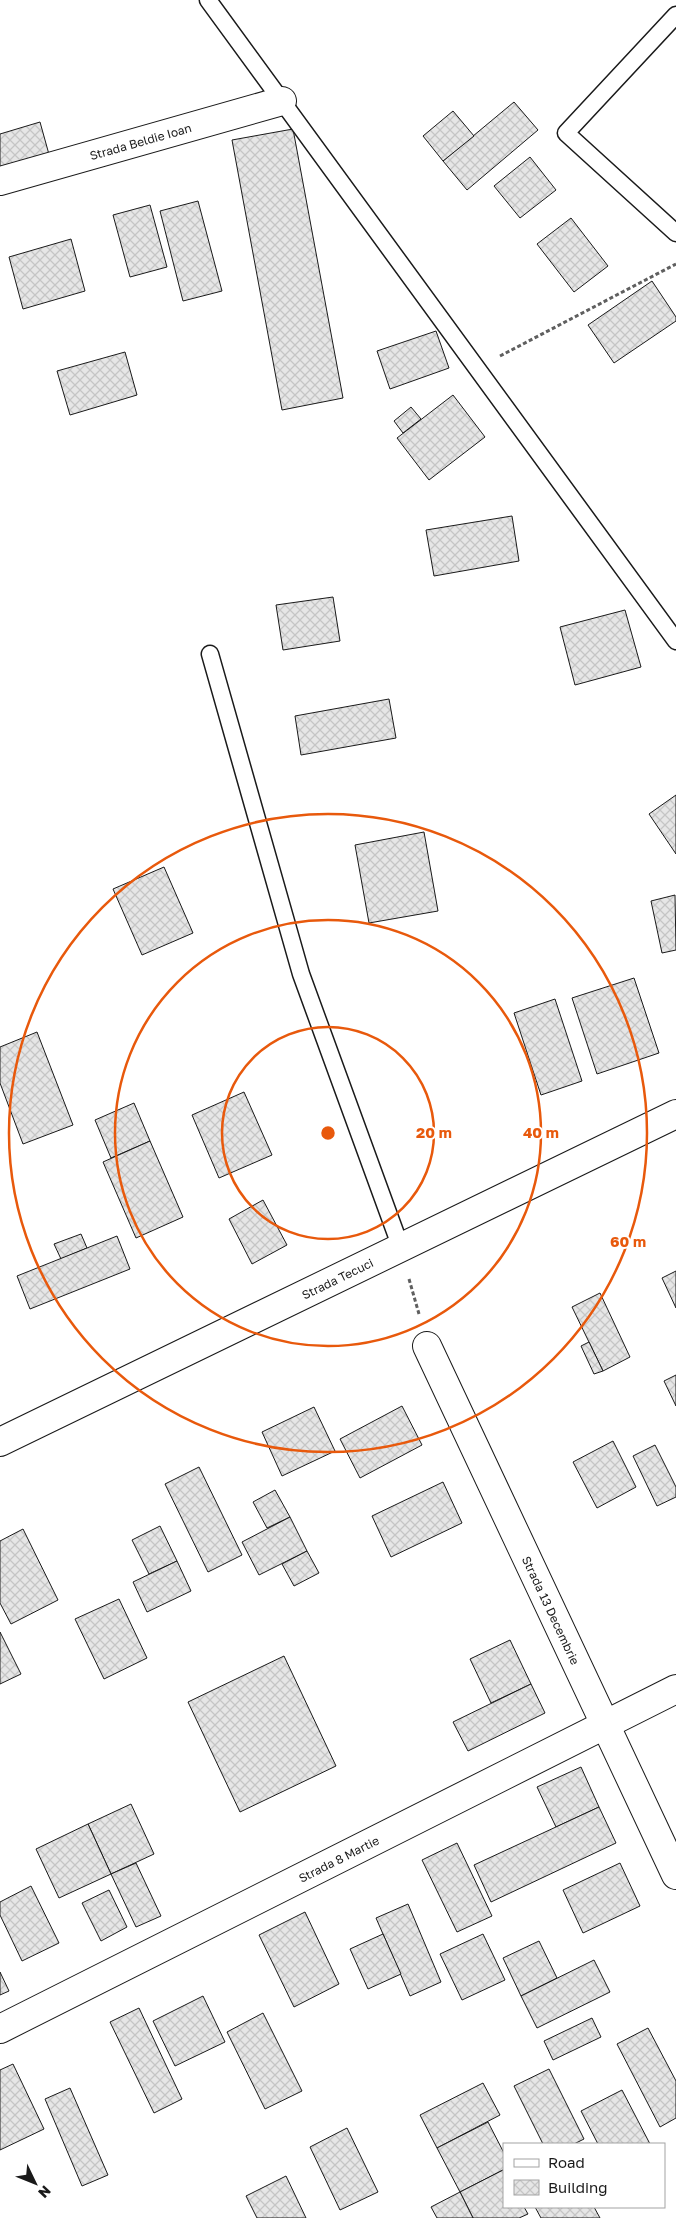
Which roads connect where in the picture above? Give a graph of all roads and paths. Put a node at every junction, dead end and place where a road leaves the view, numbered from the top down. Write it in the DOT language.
graph roads {
  1 [pos="208,0"];
  2 [pos="676,16"];
  3 [pos="282,100"];
  4 [pos="0,180"];
  5 [pos="676,232"];
  6 [pos="676,264"];
  7 [pos="477,368"];
  8 [pos="676,641"];
  9 [pos="210,654"];
  10 [pos="676,1114"];
  11 [pos="401,1248"];
  12 [pos="427,1346"];
  13 [pos="0,1442"];
  14 [pos="676,1689"];
  15 [pos="606,1724"];
  16 [pos="676,1875"];
  17 [pos="0,2030"];
  1 -- 3 [label="lane"];
  2 -- 5 [label="lane"];
  3 -- 4 [label="street, Strada Beldie Ioan"];
  3 -- 7 [label="lane"];
  6 -- 7 [label="path"];
  7 -- 8 [label="lane"];
  9 -- 11 [label="lane"];
  10 -- 11 [label="street, Strada Tecuci"];
  11 -- 12 [label="path"];
  11 -- 13 [label="street, Strada Tecuci"];
  12 -- 15 [label="street, Strada 13 Decembrie"];
  14 -- 15 [label="street, Strada 8 Martie"];
  15 -- 16 [label="street, Strada 13 Decembrie"];
  15 -- 17 [label="street, Strada 8 Martie"];
}
